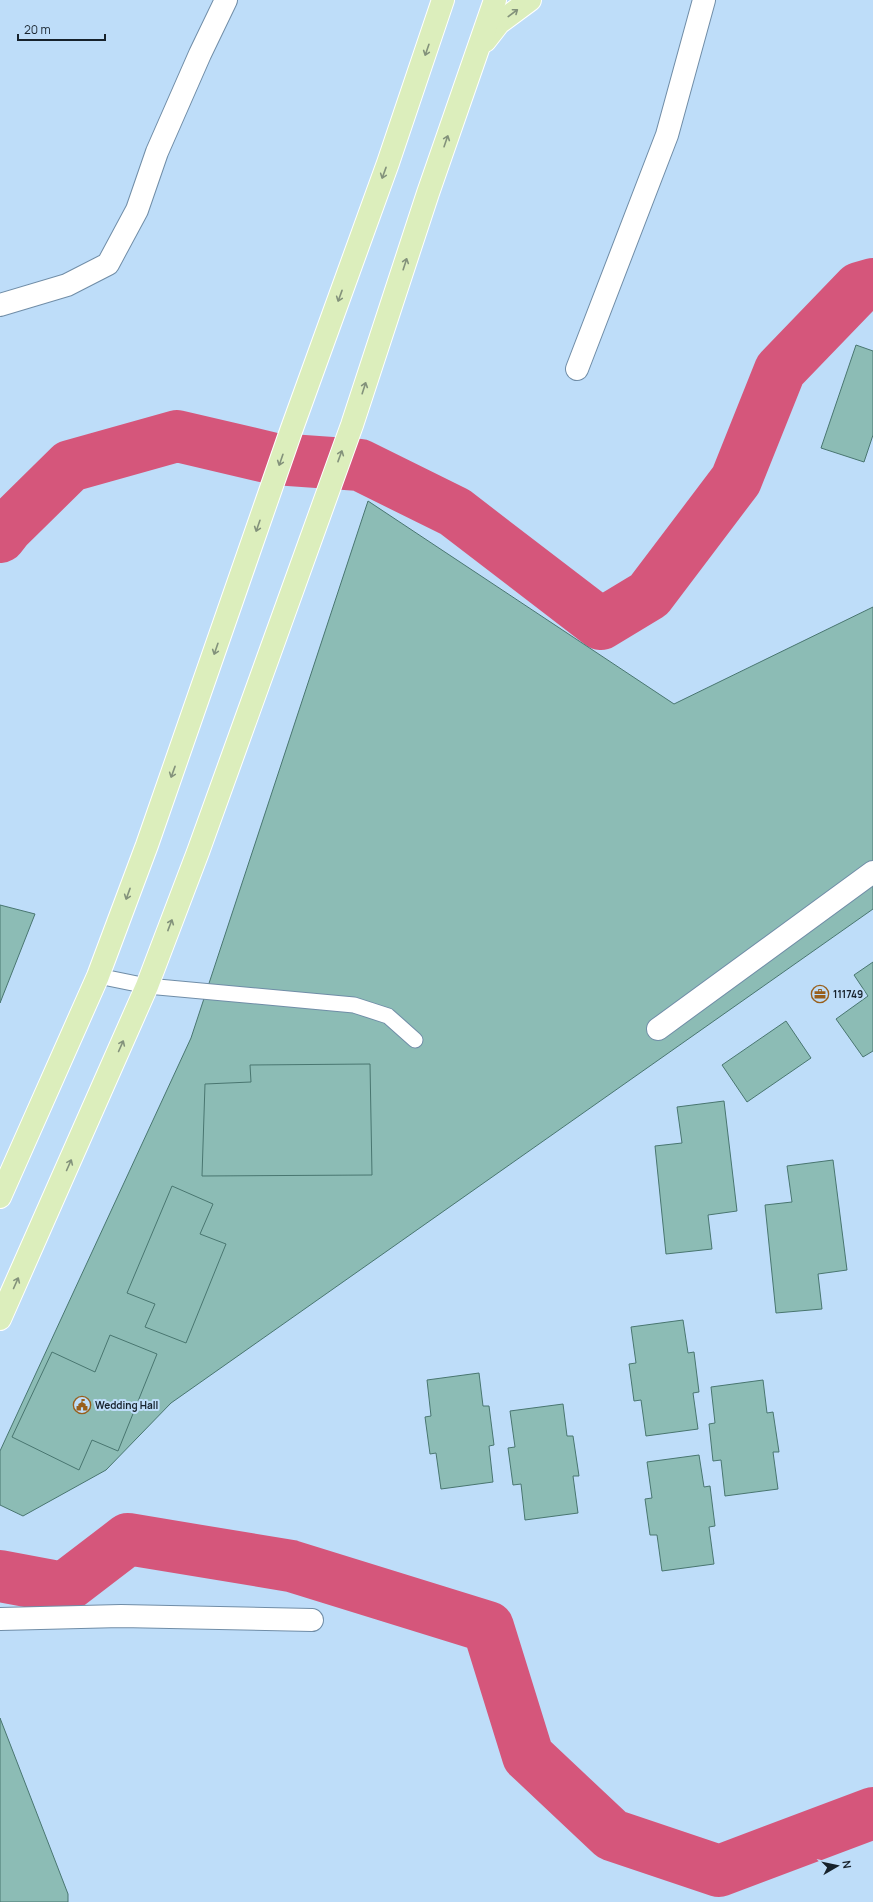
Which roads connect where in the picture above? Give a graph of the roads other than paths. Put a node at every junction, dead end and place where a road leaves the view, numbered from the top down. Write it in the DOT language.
graph roads {
  1 [pos="226,0"];
  2 [pos="427,0"];
  3 [pos="443,0"];
  4 [pos="495,0"];
  5 [pos="530,0"];
  6 [pos="704,0"];
  7 [pos="436,23"];
  8 [pos="479,48"];
  9 [pos="0,305"];
  10 [pos="577,369"];
  11 [pos="873,872"];
  12 [pos="98,976"];
  13 [pos="147,986"];
  14 [pos="658,1028"];
  15 [pos="415,1040"];
  16 [pos="0,1197"];
  17 [pos="0,1319"];
  18 [pos="0,1619"];
  19 [pos="312,1620"];
  1 -- 9 [label="street"];
  2 -- 7 [label="main road"];
  3 -- 7 [label="main road"];
  4 -- 8 [label="main road"];
  8 -- 5 [label="main road, one-way"];
  6 -- 10 [label="street"];
  7 -- 12 [label="main road, one-way"];
  13 -- 8 [label="main road, one-way"];
  11 -- 14 [label="street"];
  12 -- 13 [label="lane"];
  12 -- 16 [label="main road"];
  13 -- 15 [label="lane"];
  17 -- 13 [label="main road, one-way"];
  18 -- 19 [label="street"];
}
